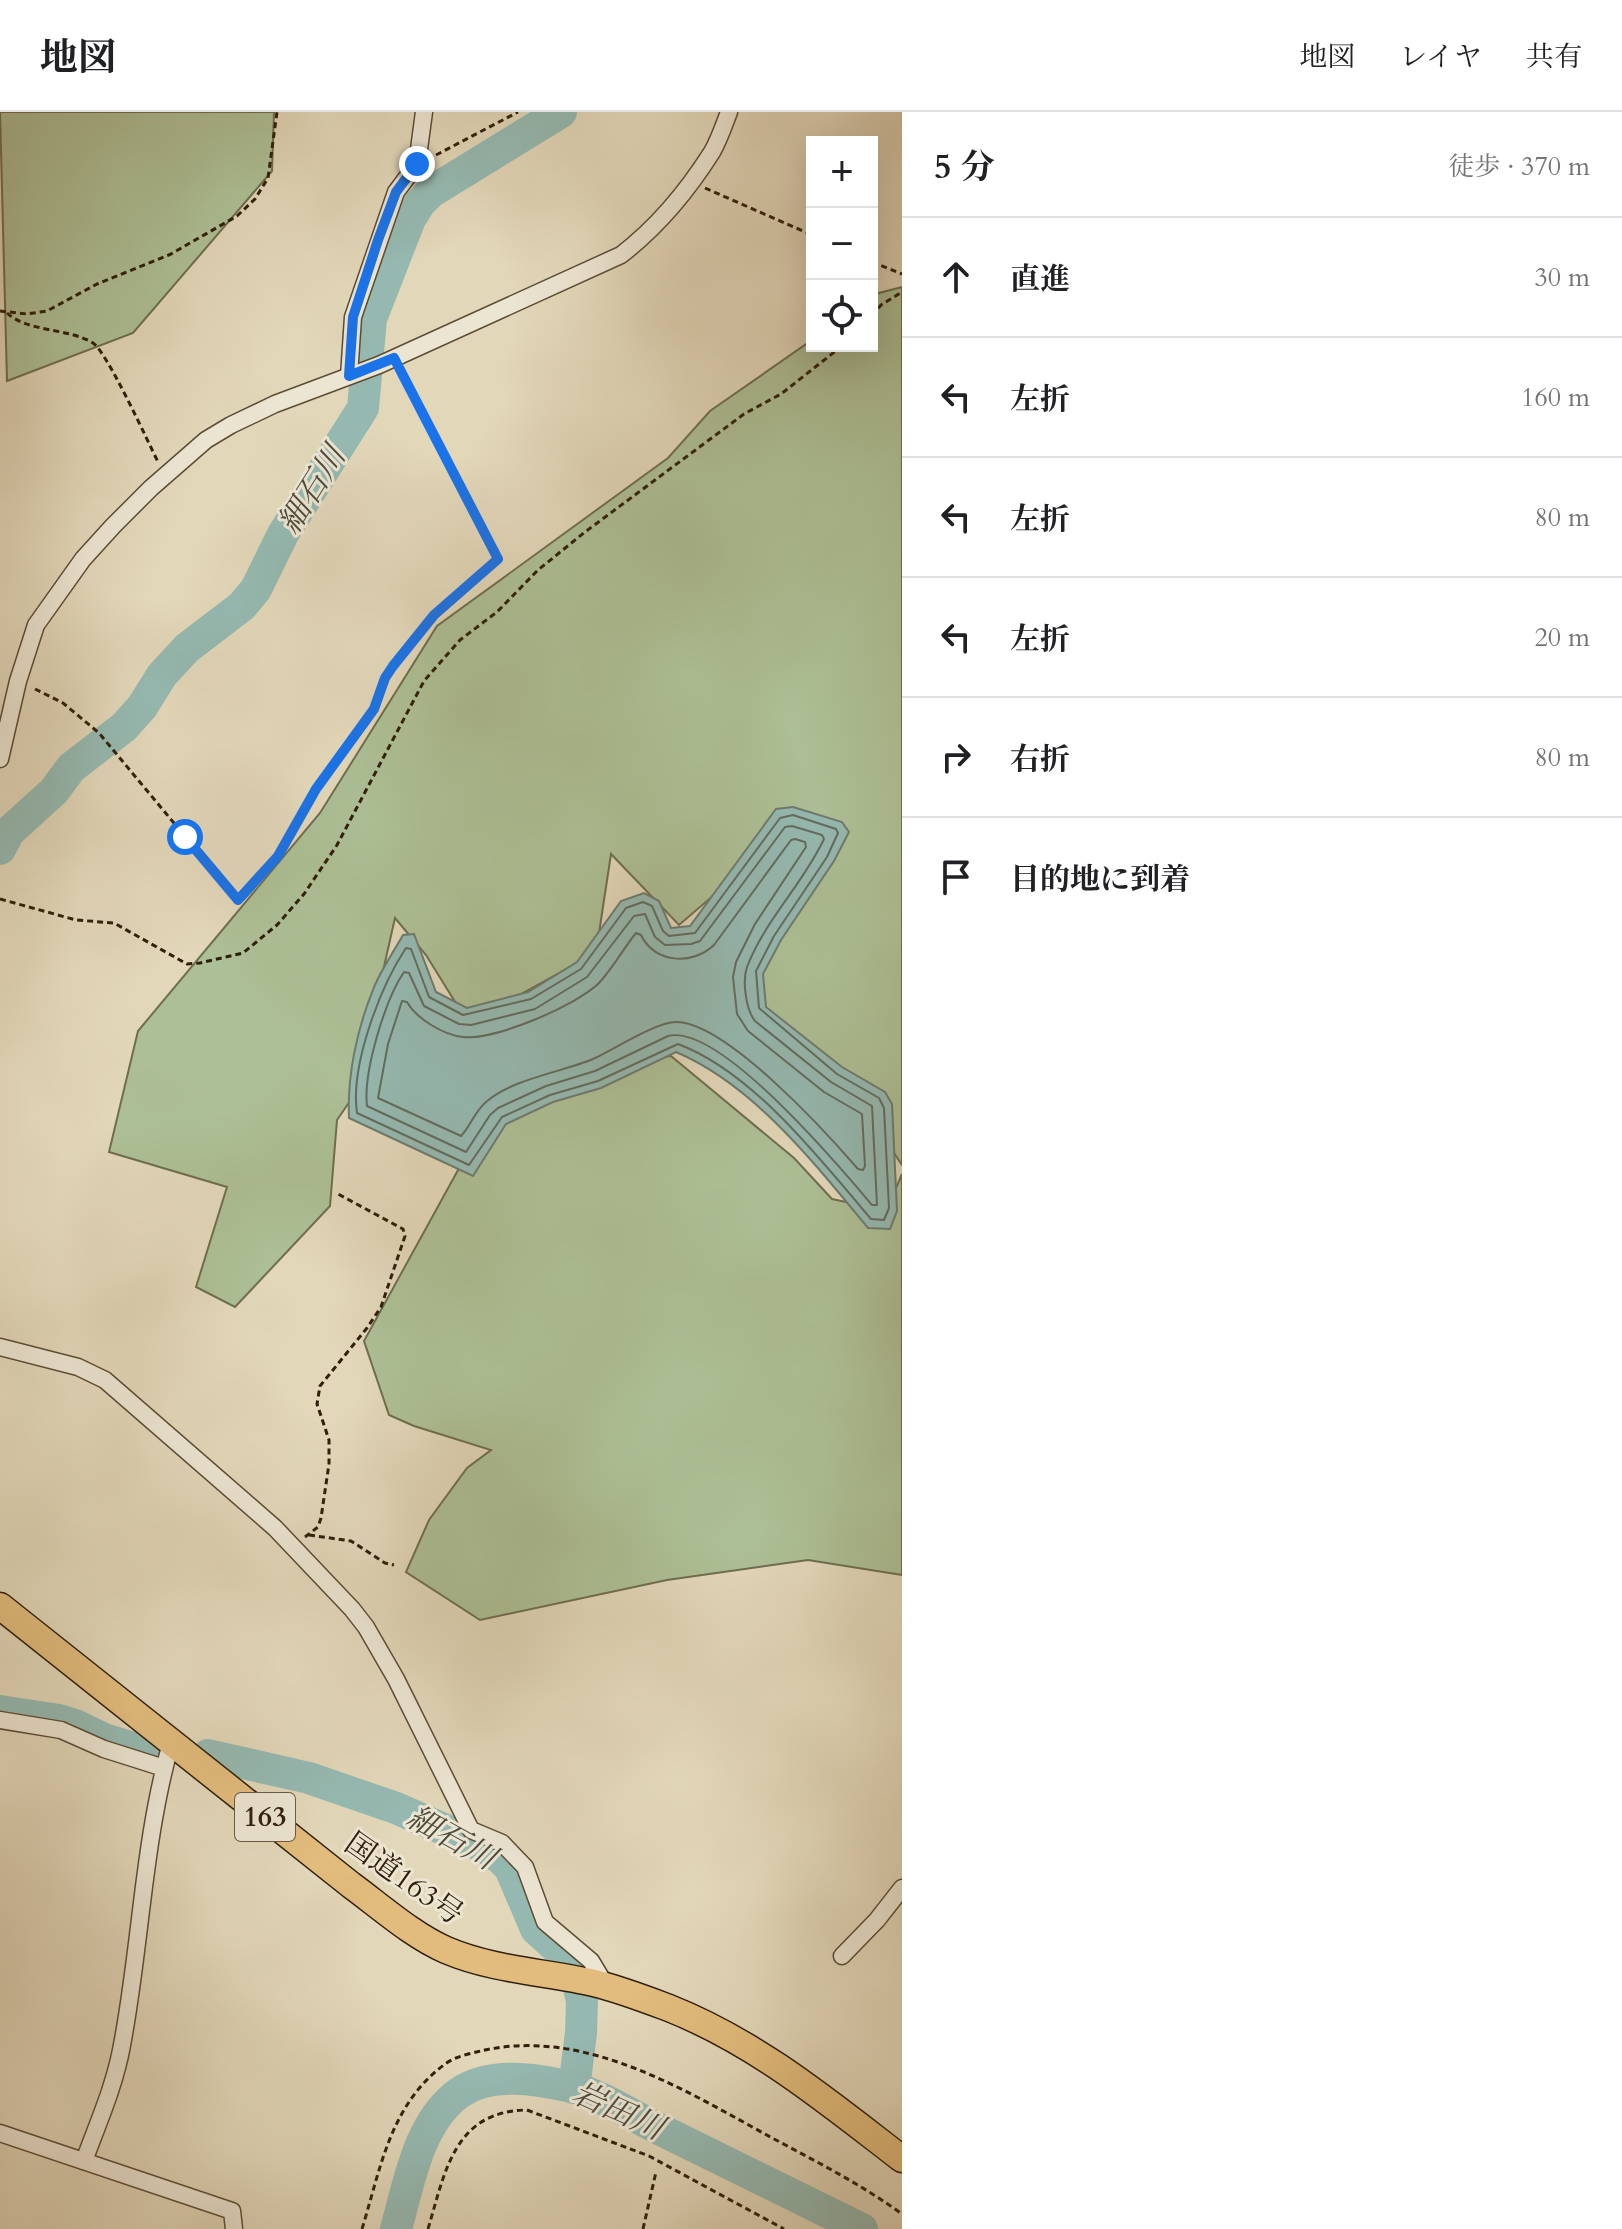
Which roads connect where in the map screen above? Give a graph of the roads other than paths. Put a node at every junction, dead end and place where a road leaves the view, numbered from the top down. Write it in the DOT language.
graph roads {
  1 [pos="424,112"];
  2 [pos="729,112"];
  3 [pos="353,375"];
  4 [pos="0,759"];
  5 [pos="0,1347"];
  6 [pos="0,1606"];
  7 [pos="0,1720"];
  8 [pos="171,1743"];
  9 [pos="164,1768"];
  10 [pos="902,1888"];
  11 [pos="842,1956"];
  12 [pos="599,1984"];
  13 [pos="0,2133"];
  14 [pos="902,2159"];
  15 [pos="84,2161"];
  16 [pos="234,2229"];
  1 -- 3 [label="street"];
  2 -- 3 [label="street"];
  3 -- 4 [label="street"];
  5 -- 12 [label="street"];
  6 -- 8 [label="highway, 国道163号 / 163"];
  7 -- 9 [label="street"];
  8 -- 9 [label="street"];
  8 -- 12 [label="highway, 国道163号 / 163"];
  9 -- 15 [label="street"];
  10 -- 11 [label="street"];
  12 -- 14 [label="highway, 国道163号 / 163"];
  13 -- 15 [label="street"];
  15 -- 16 [label="street"];
}
